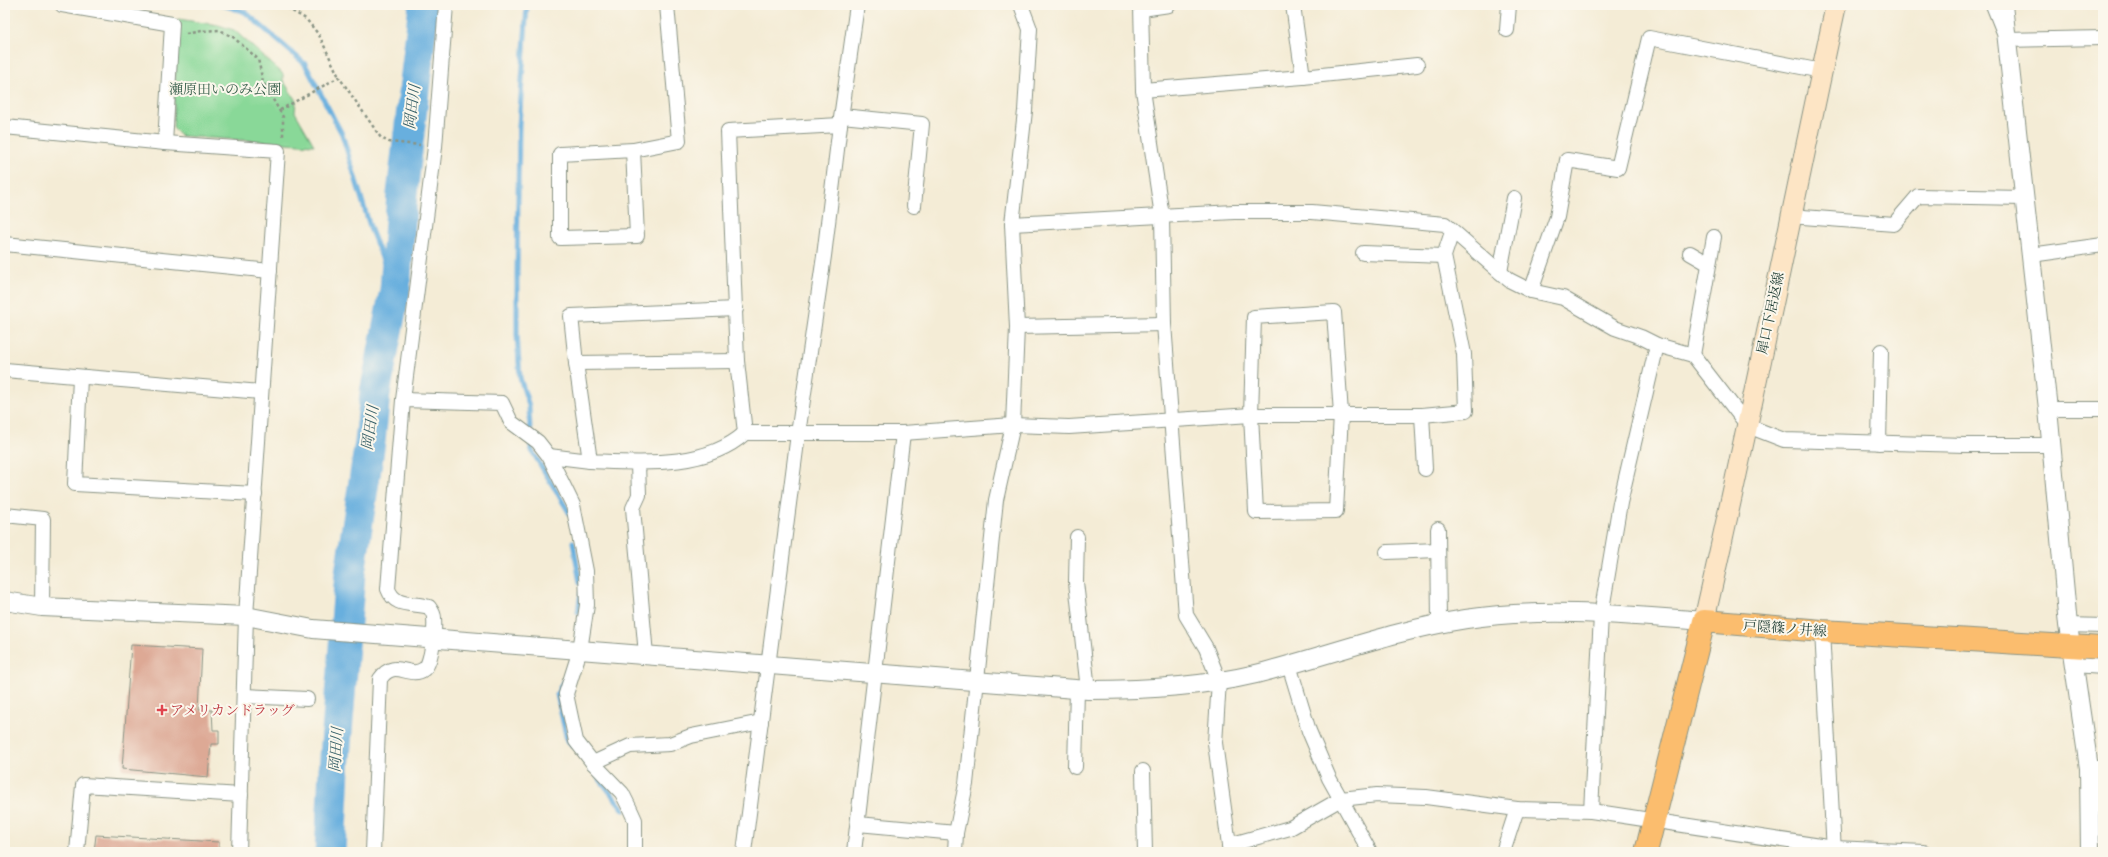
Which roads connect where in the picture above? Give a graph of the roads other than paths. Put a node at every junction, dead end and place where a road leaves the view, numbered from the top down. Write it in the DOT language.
graph roads {
  1 [pos="62,5"];
  2 [pos="446,5"];
  3 [pos="667,5"];
  4 [pos="857,5"];
  5 [pos="1021,5"];
  6 [pos="1169,5"];
  7 [pos="1293,5"];
  8 [pos="1509,5"];
  9 [pos="1836,5"];
  10 [pos="1993,5"];
  11 [pos="2003,5"];
  12 [pos="1141,7"];
  13 [pos="1507,30"];
  14 [pos="2103,38"];
  15 [pos="2007,40"];
  16 [pos="1418,65"];
  17 [pos="1822,70"];
  18 [pos="1303,77"];
  19 [pos="1143,90"];
  20 [pos="841,120"];
  21 [pos="5,127"];
  22 [pos="165,142"];
  23 [pos="634,150"];
  24 [pos="1514,198"];
  25 [pos="2024,198"];
  26 [pos="914,206"];
  27 [pos="1162,216"];
  28 [pos="1790,216"];
  29 [pos="1012,224"];
  30 [pos="1452,232"];
  31 [pos="1714,237"];
  32 [pos="5,244"];
  33 [pos="2103,245"];
  34 [pos="1363,253"];
  35 [pos="1690,253"];
  36 [pos="2031,255"];
  37 [pos="1444,256"];
  38 [pos="1709,264"];
  39 [pos="270,271"];
  40 [pos="1500,272"];
  41 [pos="1531,291"];
  42 [pos="736,309"];
  43 [pos="1164,324"];
  44 [pos="1017,327"];
  45 [pos="1657,345"];
  46 [pos="1881,351"];
  47 [pos="1693,355"];
  48 [pos="738,362"];
  49 [pos="576,363"];
  50 [pos="5,370"];
  51 [pos="80,378"];
  52 [pos="261,392"];
  53 [pos="403,400"];
  54 [pos="2048,409"];
  55 [pos="2103,409"];
  56 [pos="1341,414"];
  57 [pos="1250,415"];
  58 [pos="1422,415"];
  59 [pos="1170,420"];
  60 [pos="1013,425"];
  61 [pos="1748,426"];
  62 [pos="745,433"];
  63 [pos="904,433"];
  64 [pos="798,434"];
  65 [pos="1880,443"];
  66 [pos="2050,445"];
  67 [pos="549,456"];
  68 [pos="590,461"];
  69 [pos="638,463"];
  70 [pos="1425,469"];
  71 [pos="255,494"];
  72 [pos="5,515"];
  73 [pos="1438,529"];
  74 [pos="1077,536"];
  75 [pos="1438,550"];
  76 [pos="1387,552"];
  77 [pos="5,601"];
  78 [pos="42,606"];
  79 [pos="1601,615"];
  80 [pos="246,616"];
  81 [pos="1704,621"];
  82 [pos="1439,623"];
  83 [pos="2103,626"];
  84 [pos="1822,631"];
  85 [pos="433,639"];
  86 [pos="2071,645"];
  87 [pos="2103,648"];
  88 [pos="580,650"];
  89 [pos="646,655"];
  90 [pos="769,665"];
  91 [pos="1289,665"];
  92 [pos="2103,667"];
  93 [pos="875,674"];
  94 [pos="1219,681"];
  95 [pos="975,683"];
  96 [pos="1082,690"];
  97 [pos="244,696"];
  98 [pos="307,699"];
  99 [pos="761,722"];
  100 [pos="592,763"];
  101 [pos="1075,767"];
  102 [pos="2096,768"];
  103 [pos="1143,771"];
  104 [pos="241,795"];
  105 [pos="1341,799"];
  106 [pos="1517,809"];
  107 [pos="1591,811"];
  108 [pos="1654,821"];
  109 [pos="858,824"];
  110 [pos="956,833"];
  111 [pos="1229,848"];
  112 [pos="1834,850"];
  113 [pos="77,852"];
  114 [pos="239,852"];
  115 [pos="373,852"];
  116 [pos="635,852"];
  117 [pos="744,852"];
  118 [pos="854,852"];
  119 [pos="955,852"];
  120 [pos="1145,852"];
  121 [pos="1370,852"];
  122 [pos="1504,852"];
  123 [pos="1646,852"];
  124 [pos="1924,852"];
  125 [pos="2090,852"];
  1 -- 22 [label="street"];
  2 -- 53 [label="street"];
  3 -- 23 [label="street"];
  4 -- 20 [label="street"];
  5 -- 29 [label="street"];
  6 -- 12 [label="street"];
  7 -- 18 [label="street"];
  8 -- 13 [label="street"];
  9 -- 17 [label="main road, 犀口下居返線"];
  10 -- 15 [label="street"];
  11 -- 15 [label="street"];
  12 -- 19 [label="street"];
  14 -- 15 [label="street"];
  15 -- 25 [label="street"];
  16 -- 18 [label="street"];
  17 -- 28 [label="main road, 犀口下居返線"];
  17 -- 41 [label="street"];
  18 -- 19 [label="street"];
  19 -- 27 [label="street"];
  20 -- 26 [label="street"];
  20 -- 42 [label="street"];
  20 -- 64 [label="street"];
  21 -- 22 [label="street"];
  22 -- 39 [label="street"];
  23 -- 23 [label="street"];
  24 -- 40 [label="street"];
  25 -- 28 [label="street"];
  25 -- 36 [label="street"];
  27 -- 29 [label="street"];
  27 -- 30 [label="street"];
  27 -- 43 [label="street"];
  28 -- 61 [label="main road, 犀口下居返線"];
  29 -- 44 [label="street"];
  30 -- 37 [label="street"];
  30 -- 40 [label="street"];
  31 -- 38 [label="street"];
  32 -- 39 [label="street"];
  33 -- 36 [label="street"];
  34 -- 37 [label="street"];
  35 -- 38 [label="street"];
  36 -- 54 [label="street"];
  37 -- 58 [label="street"];
  38 -- 47 [label="street"];
  39 -- 52 [label="street"];
  40 -- 41 [label="street"];
  41 -- 45 [label="street"];
  42 -- 48 [label="street"];
  42 -- 49 [label="street"];
  43 -- 44 [label="street"];
  43 -- 59 [label="street"];
  44 -- 60 [label="street"];
  45 -- 47 [label="street"];
  45 -- 79 [label="street"];
  46 -- 65 [label="street"];
  47 -- 61 [label="street"];
  48 -- 49 [label="street"];
  48 -- 62 [label="street"];
  49 -- 68 [label="street"];
  50 -- 51 [label="street"];
  51 -- 52 [label="street"];
  51 -- 71 [label="street"];
  52 -- 71 [label="street"];
  53 -- 67 [label="street"];
  53 -- 85 [label="street"];
  54 -- 55 [label="street"];
  54 -- 66 [label="street"];
  56 -- 57 [label="street"];
  56 -- 57 [label="street"];
  56 -- 57 [label="street"];
  56 -- 58 [label="street"];
  57 -- 59 [label="street"];
  58 -- 70 [label="street"];
  59 -- 60 [label="street"];
  59 -- 94 [label="street"];
  60 -- 63 [label="street"];
  60 -- 95 [label="street"];
  61 -- 65 [label="street"];
  61 -- 81 [label="main road, 犀口下居返線"];
  62 -- 64 [label="street"];
  62 -- 69 [label="street"];
  63 -- 64 [label="street"];
  63 -- 93 [label="street"];
  64 -- 90 [label="street"];
  65 -- 66 [label="street"];
  66 -- 86 [label="street"];
  67 -- 68 [label="street"];
  67 -- 88 [label="street"];
  68 -- 69 [label="street"];
  69 -- 89 [label="street"];
  71 -- 80 [label="street"];
  72 -- 78 [label="street"];
  73 -- 75 [label="street"];
  74 -- 96 [label="street"];
  75 -- 76 [label="street"];
  75 -- 82 [label="street"];
  77 -- 78 [label="street"];
  78 -- 80 [label="street"];
  79 -- 81 [label="street"];
  79 -- 82 [label="street"];
  79 -- 107 [label="street"];
  80 -- 85 [label="street"];
  80 -- 97 [label="street"];
  81 -- 84 [label="main road, 戸隠篠ノ井線"];
  81 -- 108 [label="main road"];
  82 -- 91 [label="street"];
  83 -- 86 [label="street"];
  84 -- 86 [label="main road, 戸隠篠ノ井線"];
  84 -- 112 [label="street"];
  85 -- 88 [label="street"];
  85 -- 115 [label="street"];
  86 -- 87 [label="main road, 戸隠篠ノ井線"];
  86 -- 92 [label="street"];
  86 -- 102 [label="street"];
  88 -- 89 [label="street"];
  88 -- 100 [label="street"];
  89 -- 90 [label="street"];
  90 -- 93 [label="street"];
  90 -- 99 [label="street"];
  91 -- 94 [label="street"];
  91 -- 105 [label="street"];
  93 -- 95 [label="street"];
  93 -- 109 [label="street"];
  94 -- 96 [label="street"];
  94 -- 111 [label="street"];
  95 -- 96 [label="street"];
  95 -- 110 [label="street"];
  96 -- 101 [label="street"];
  97 -- 98 [label="street"];
  97 -- 104 [label="street"];
  99 -- 100 [label="street"];
  99 -- 117 [label="street"];
  100 -- 116 [label="street"];
  102 -- 125 [label="street"];
  103 -- 120 [label="street"];
  104 -- 113 [label="street"];
  104 -- 114 [label="street"];
  105 -- 106 [label="street"];
  105 -- 111 [label="street"];
  105 -- 121 [label="street"];
  106 -- 107 [label="street"];
  106 -- 122 [label="street"];
  107 -- 108 [label="street"];
  108 -- 112 [label="street"];
  108 -- 123 [label="main road"];
  109 -- 110 [label="street"];
  109 -- 118 [label="street"];
  110 -- 119 [label="street"];
  112 -- 124 [label="street"];
}
